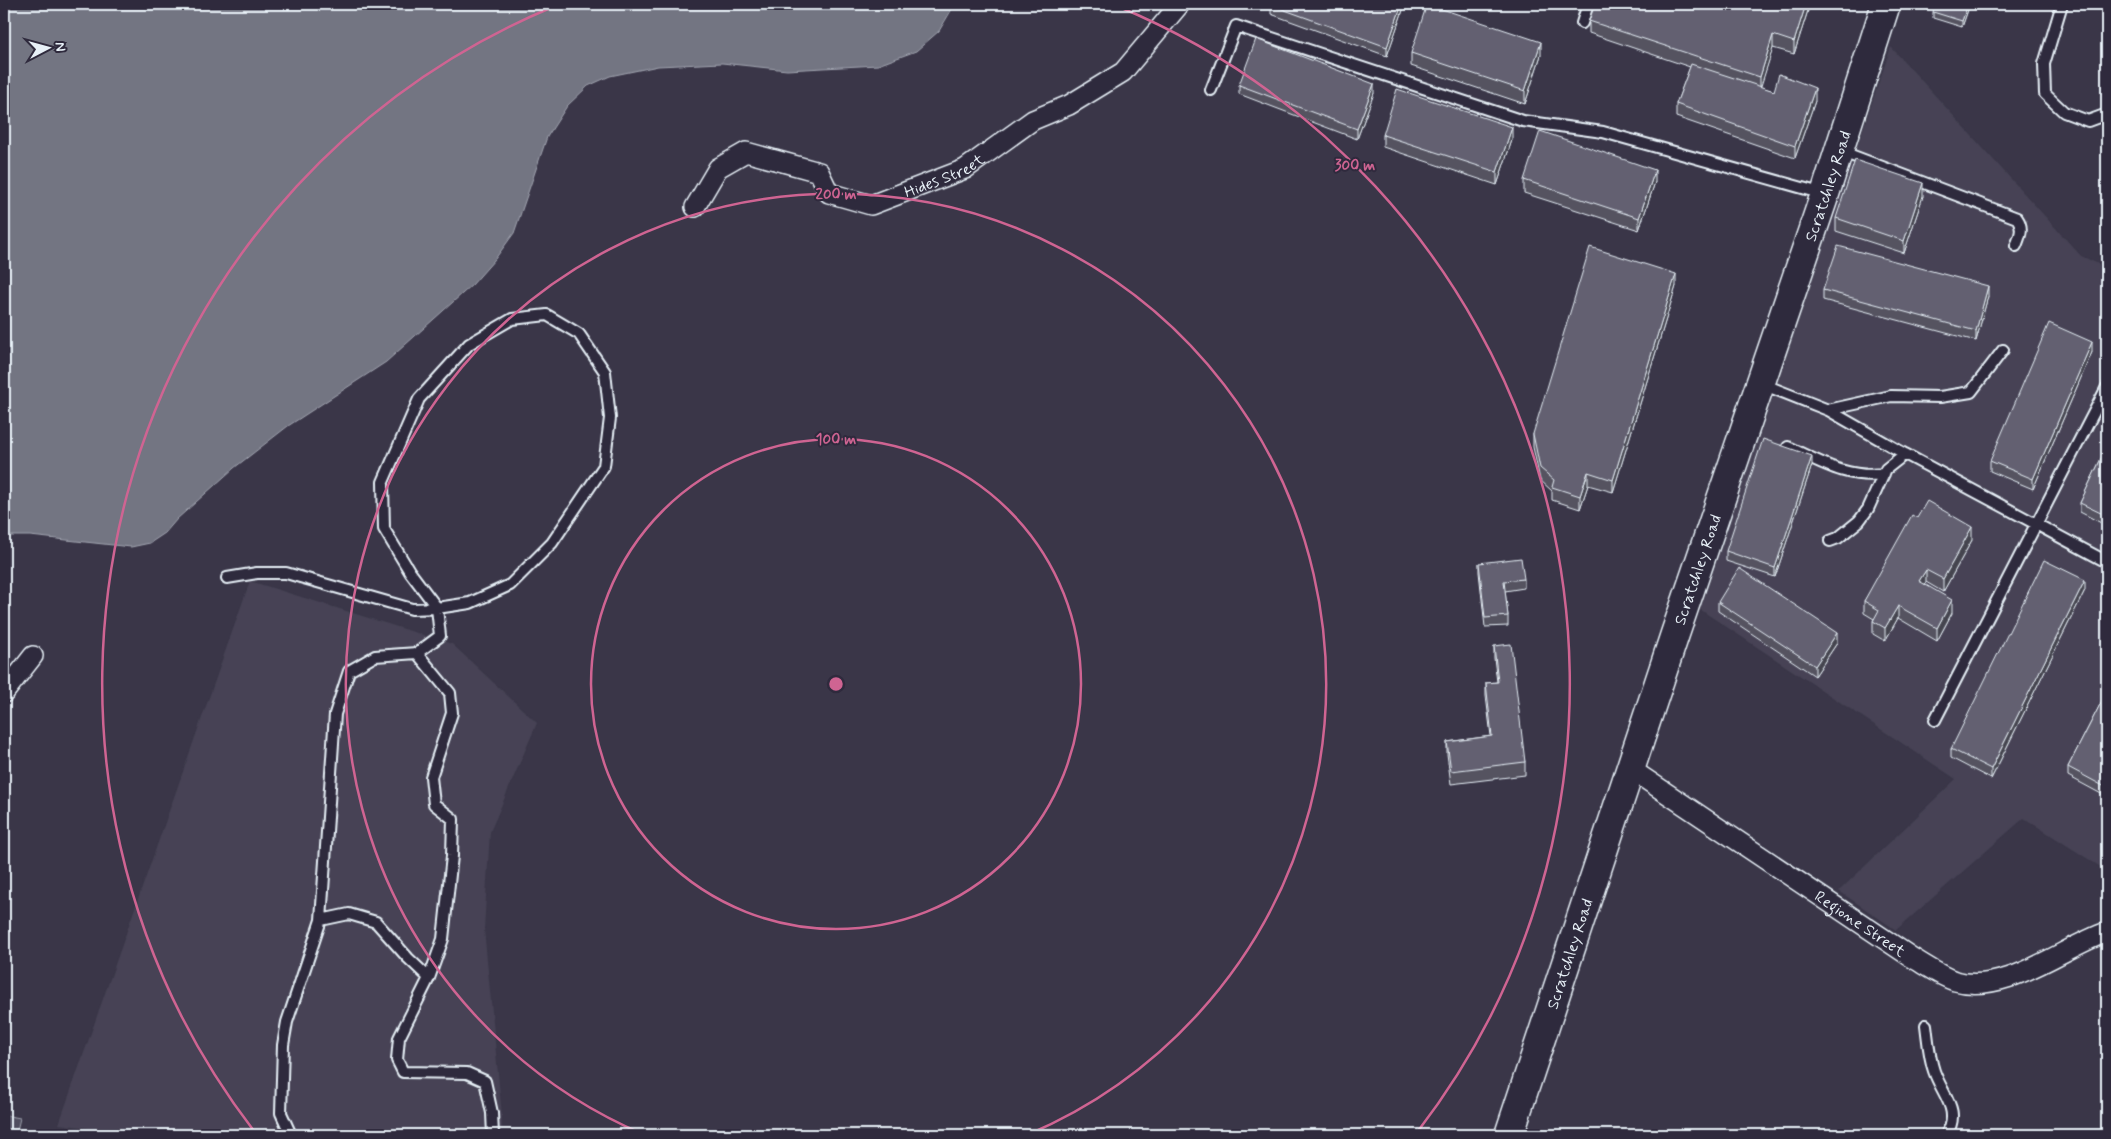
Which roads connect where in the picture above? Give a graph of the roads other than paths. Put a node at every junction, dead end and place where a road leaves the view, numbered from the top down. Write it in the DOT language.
graph roads {
  1 [pos="1180,4"];
  2 [pos="1588,4"];
  3 [pos="1886,4"];
  4 [pos="2062,4"];
  5 [pos="1582,23"];
  6 [pos="1211,90"];
  7 [pos="2107,114"];
  8 [pos="1839,150"];
  9 [pos="1825,194"];
  10 [pos="696,207"];
  11 [pos="2016,246"];
  12 [pos="2003,350"];
  13 [pos="1761,383"];
  14 [pos="2107,387"];
  15 [pos="1828,410"];
  16 [pos="1788,447"];
  17 [pos="1904,454"];
  18 [pos="1884,474"];
  19 [pos="2036,523"];
  20 [pos="1830,541"];
  21 [pos="2107,562"];
  22 [pos="227,578"];
  23 [pos="437,608"];
  24 [pos="417,653"];
  25 [pos="32,656"];
  26 [pos="4,693"];
  27 [pos="1935,720"];
  28 [pos="1632,770"];
  29 [pos="321,920"];
  30 [pos="2107,932"];
  31 [pos="429,978"];
  32 [pos="1926,1025"];
  33 [pos="290,1135"];
  34 [pos="493,1135"];
  35 [pos="1509,1135"];
  36 [pos="1946,1135"];
  1 -- 10 [label="street, Hides Street"];
  2 -- 5 [label="lane"];
  3 -- 8 [label="main road, Scratchley Road"];
  4 -- 7 [label="lane"];
  6 -- 9 [label="lane"];
  8 -- 9 [label="main road, Scratchley Road"];
  8 -- 11 [label="lane"];
  9 -- 13 [label="main road, Scratchley Road"];
  12 -- 15 [label="lane"];
  13 -- 15 [label="lane"];
  13 -- 28 [label="main road, Scratchley Road"];
  14 -- 19 [label="lane"];
  15 -- 17 [label="lane"];
  16 -- 18 [label="lane"];
  17 -- 18 [label="lane"];
  17 -- 19 [label="lane"];
  18 -- 20 [label="lane"];
  19 -- 21 [label="lane"];
  19 -- 27 [label="lane"];
  22 -- 23 [label="lane"];
  23 -- 23 [label="lane"];
  23 -- 24 [label="lane"];
  24 -- 29 [label="lane"];
  24 -- 31 [label="lane"];
  25 -- 26 [label="street"];
  28 -- 30 [label="street, Regione Street"];
  28 -- 35 [label="main road, Scratchley Road"];
  29 -- 31 [label="lane"];
  29 -- 33 [label="lane"];
  31 -- 34 [label="lane"];
  32 -- 36 [label="lane"];
}
